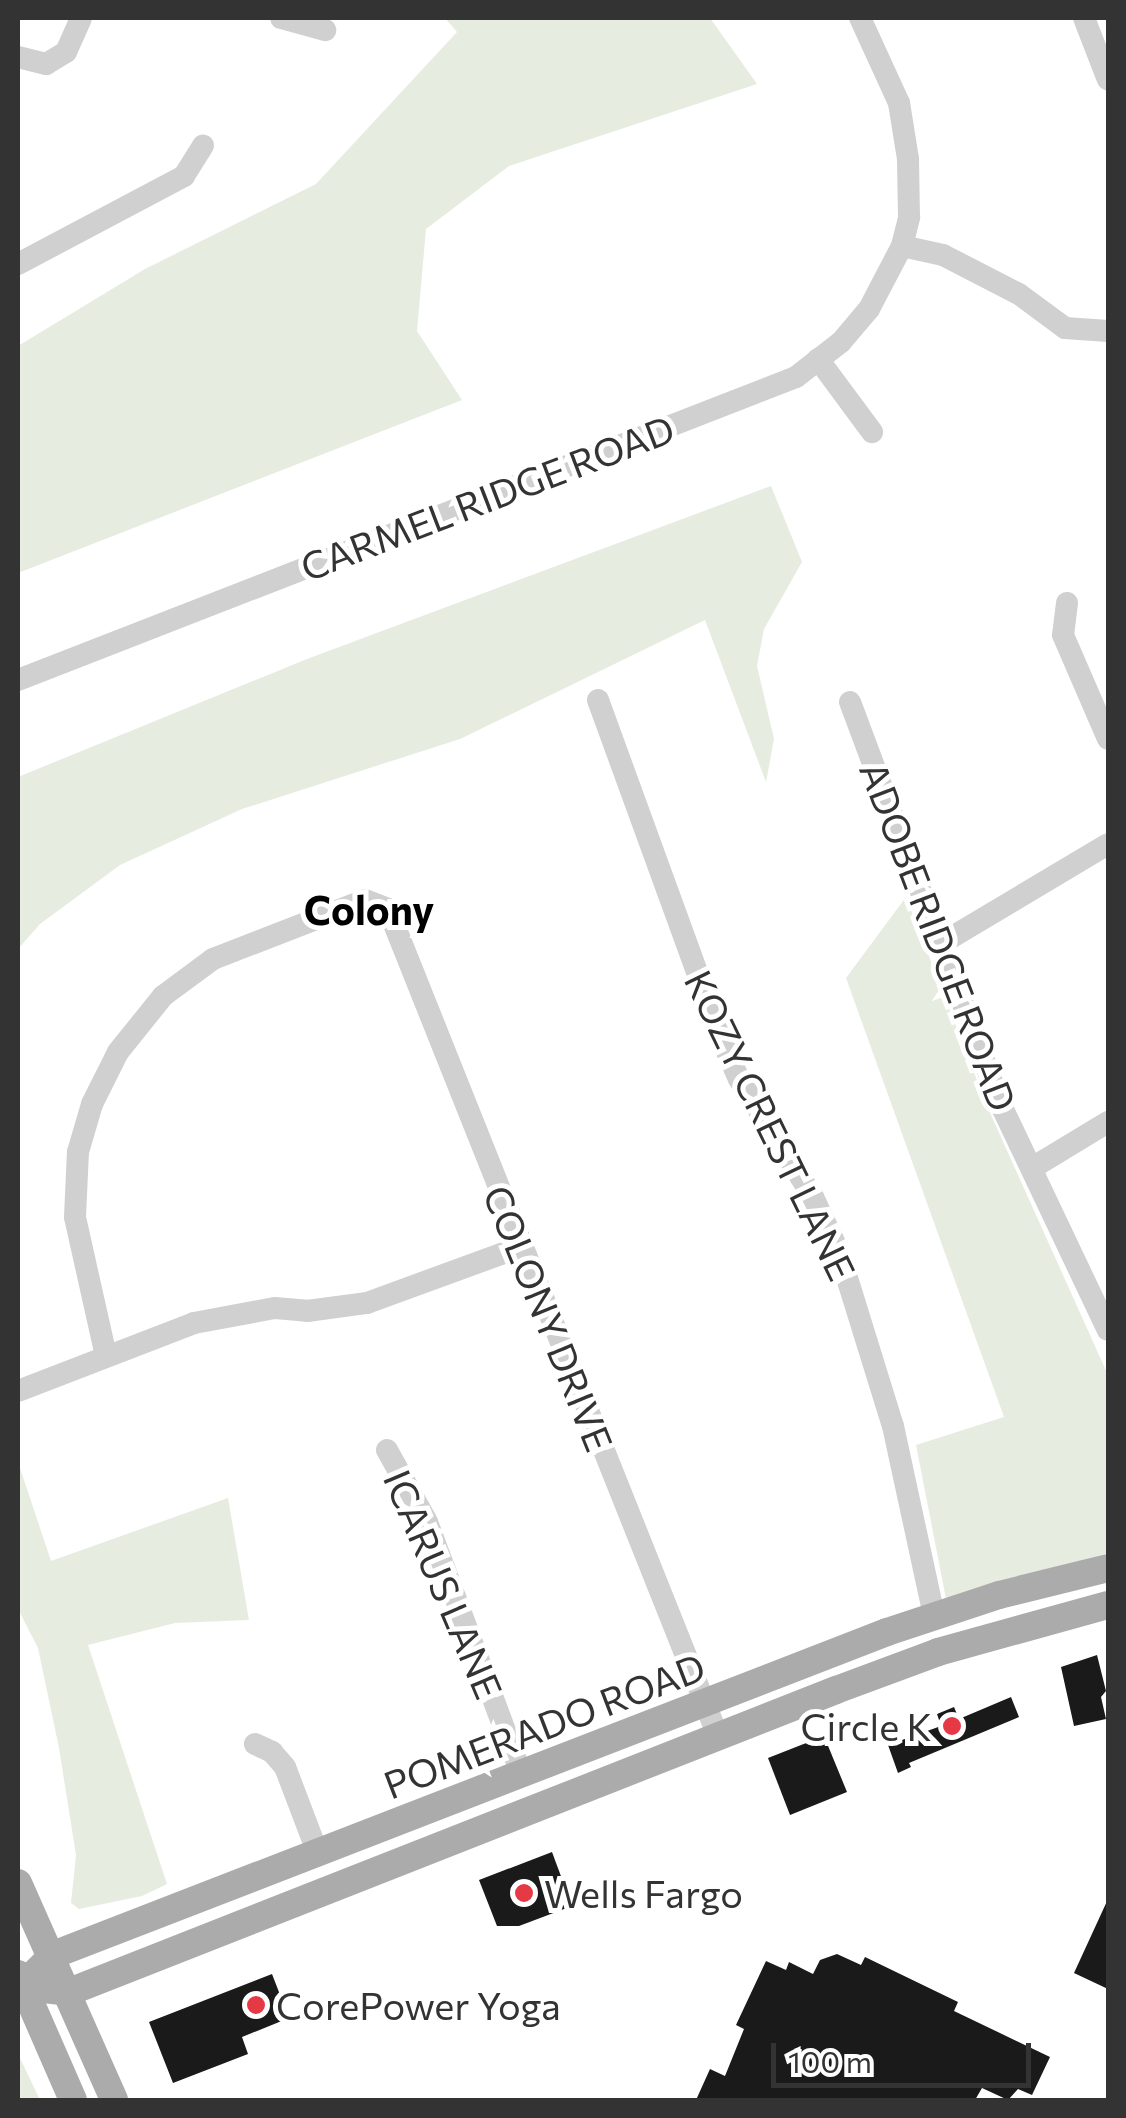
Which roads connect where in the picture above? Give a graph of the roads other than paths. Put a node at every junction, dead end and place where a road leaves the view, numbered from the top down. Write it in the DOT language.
graph roads {
  1 [pos="80,18"];
  2 [pos="281,18"];
  3 [pos="861,18"];
  4 [pos="1084,18"];
  5 [pos="326,30"];
  6 [pos="18,58"];
  7 [pos="1108,80"];
  8 [pos="203,146"];
  9 [pos="902,246"];
  10 [pos="18,264"];
  11 [pos="1108,331"];
  12 [pos="818,360"];
  13 [pos="872,432"];
  14 [pos="1067,603"];
  15 [pos="18,680"];
  16 [pos="598,700"];
  17 [pos="850,702"];
  18 [pos="1108,739"];
  19 [pos="1108,844"];
  20 [pos="942,943"];
  21 [pos="1108,1122"];
  22 [pos="1032,1168"];
  23 [pos="520,1247"];
  24 [pos="1108,1330"];
  25 [pos="106,1356"];
  26 [pos="18,1390"];
  27 [pos="387,1450"];
  28 [pos="1108,1568"];
  29 [pos="1108,1605"];
  30 [pos="934,1615"];
  31 [pos="705,1702"];
  32 [pos="718,1736"];
  33 [pos="255,1744"];
  34 [pos="521,1774"];
  35 [pos="318,1854"];
  36 [pos="18,1883"];
  37 [pos="52,1955"];
  38 [pos="20,1984"];
  39 [pos="69,1992"];
  40 [pos="73,2100"];
  41 [pos="114,2100"];
  1 -- 6 [label="street"];
  2 -- 5 [label="street"];
  3 -- 9 [label="street, CARMEL RIDGE ROAD"];
  4 -- 7 [label="street"];
  8 -- 10 [label="street"];
  9 -- 11 [label="street"];
  9 -- 12 [label="street, CARMEL RIDGE ROAD"];
  12 -- 13 [label="street"];
  12 -- 15 [label="street, CARMEL RIDGE ROAD"];
  14 -- 18 [label="street"];
  16 -- 30 [label="street, KOZY CREST LANE"];
  17 -- 20 [label="street, ADOBE RIDGE ROAD"];
  19 -- 20 [label="street"];
  20 -- 22 [label="street, ADOBE RIDGE ROAD"];
  21 -- 22 [label="street"];
  22 -- 24 [label="street, ADOBE RIDGE ROAD"];
  23 -- 25 [label="street"];
  23 -- 25 [label="street, COLONY DRIVE"];
  23 -- 31 [label="street, COLONY DRIVE"];
  25 -- 26 [label="street"];
  27 -- 34 [label="street, ICARUS LANE"];
  28 -- 30 [label="main road, POMERADO ROAD"];
  29 -- 32 [label="main road, POMERADO ROAD"];
  30 -- 31 [label="main road, POMERADO ROAD"];
  31 -- 32 [label="street, COLONY DRIVE"];
  31 -- 34 [label="main road, POMERADO ROAD"];
  32 -- 39 [label="main road, POMERADO ROAD"];
  33 -- 35 [label="street"];
  34 -- 35 [label="main road, POMERADO ROAD"];
  35 -- 37 [label="main road, POMERADO ROAD"];
  36 -- 37 [label="main road"];
  37 -- 38 [label="main road, POMERADO ROAD"];
  37 -- 39 [label="main road"];
  38 -- 39 [label="main road, POMERADO ROAD"];
  38 -- 40 [label="main road"];
  39 -- 41 [label="main road"];
}
